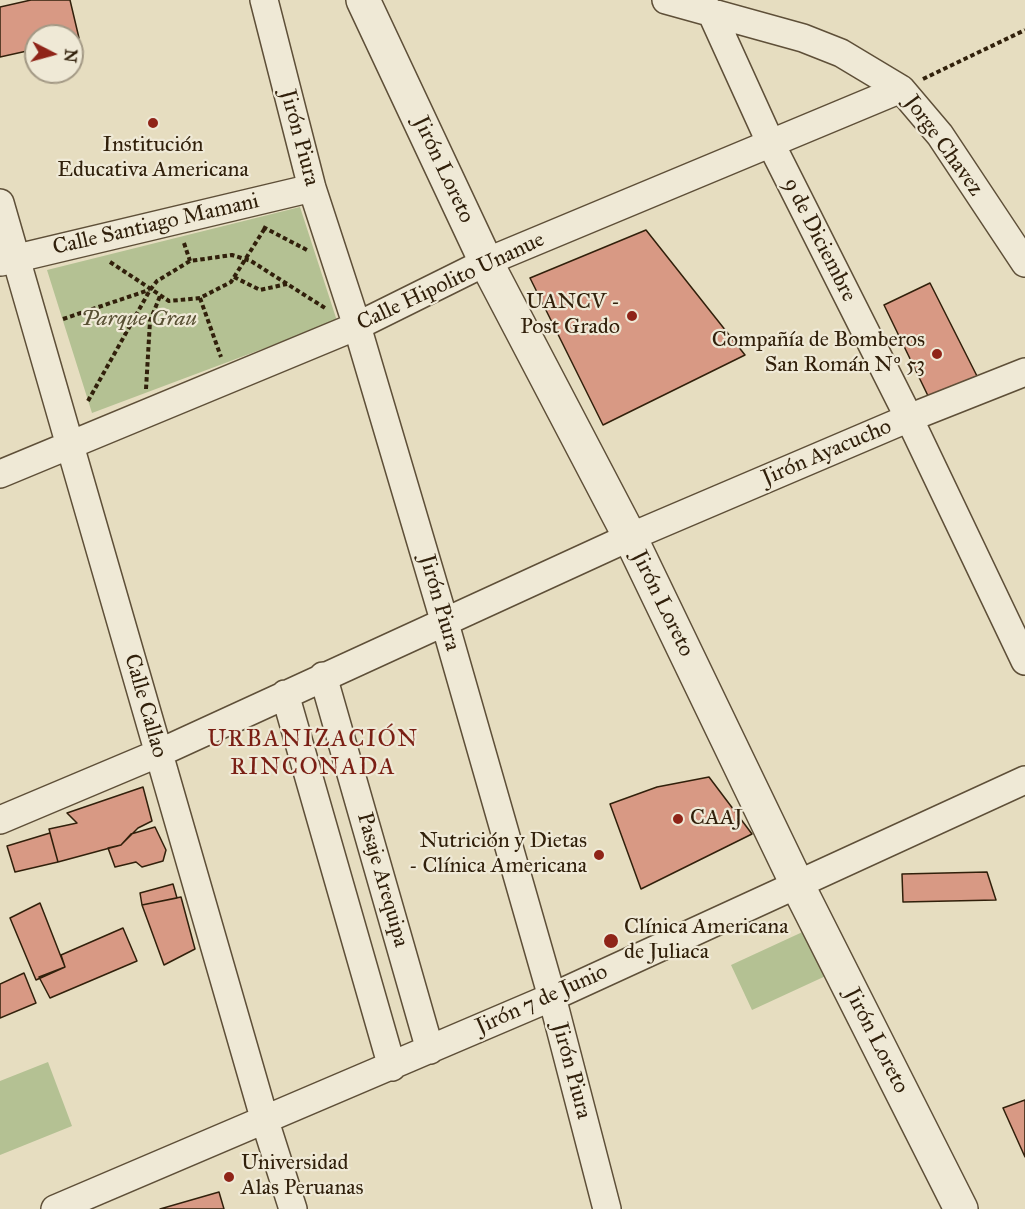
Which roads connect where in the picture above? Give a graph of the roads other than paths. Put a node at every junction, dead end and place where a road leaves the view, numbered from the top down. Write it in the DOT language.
graph roads {
  1 [pos="264,0"];
  2 [pos="363,0"];
  3 [pos="666,0"];
  4 [pos="711,12"];
  5 [pos="901,89"];
  6 [pos="771,144"];
  7 [pos="312,188"];
  8 [pos="0,203"];
  9 [pos="9,260"];
  10 [pos="486,262"];
  11 [pos="1025,263"];
  12 [pos="345,319"];
  13 [pos="1025,372"];
  14 [pos="909,418"];
  15 [pos="71,445"];
  16 [pos="0,474"];
  17 [pos="630,537"];
  18 [pos="444,620"];
  19 [pos="1025,661"];
  20 [pos="323,676"];
  21 [pos="285,694"];
  22 [pos="159,753"];
  23 [pos="1025,780"];
  24 [pos="0,820"];
  25 [pos="797,884"];
  26 [pos="552,997"];
  27 [pos="430,1050"];
  28 [pos="392,1067"];
  29 [pos="265,1121"];
  30 [pos="55,1209"];
  31 [pos="293,1209"];
  32 [pos="607,1209"];
  33 [pos="961,1209"];
  1 -- 7 [label="street, Jirón Piura"];
  2 -- 10 [label="street, Jirón Loreto"];
  3 -- 4 [label="street, Jorge Chavez"];
  4 -- 5 [label="street, Jorge Chavez"];
  4 -- 6 [label="street, 9 de Diciembre"];
  5 -- 6 [label="street, Calle Hipolito Unanue"];
  5 -- 11 [label="street, Jorge Chavez"];
  6 -- 10 [label="street, Calle Hipolito Unanue"];
  6 -- 14 [label="street, 9 de Diciembre"];
  7 -- 9 [label="street, Calle Santiago Mamani"];
  7 -- 12 [label="street, Jirón Piura"];
  8 -- 9 [label="street, Calle Callao"];
  9 -- 15 [label="street, Calle Callao"];
  10 -- 12 [label="street, Calle Hipolito Unanue"];
  10 -- 17 [label="street, Jirón Loreto"];
  12 -- 15 [label="street, Calle Hipolito Unanue"];
  12 -- 18 [label="street, Jirón Piura"];
  13 -- 14 [label="street, Jirón Ayacucho"];
  14 -- 17 [label="street, Jirón Ayacucho"];
  14 -- 19 [label="street, 9 de Diciembre"];
  15 -- 16 [label="street, Calle Hipolito Unanue"];
  15 -- 22 [label="street, Calle Callao"];
  17 -- 18 [label="street, Jirón Ayacucho"];
  17 -- 25 [label="street, Jirón Loreto"];
  18 -- 20 [label="street, Jirón Ayacucho"];
  18 -- 26 [label="street, Jirón Piura"];
  20 -- 21 [label="street, Jirón Ayacucho"];
  20 -- 27 [label="street, Pasaje Arequipa"];
  21 -- 22 [label="street, Jirón Ayacucho"];
  21 -- 28 [label="street, Pasaje Arequipa"];
  22 -- 24 [label="street, Jirón Ayacucho"];
  22 -- 29 [label="street, Calle Callao"];
  23 -- 25 [label="street, Jirón 7 de Junio"];
  25 -- 26 [label="street, Jirón 7 de Junio"];
  25 -- 33 [label="street, Jirón Loreto"];
  26 -- 27 [label="street, Jirón 7 de Junio"];
  26 -- 32 [label="street, Jirón Piura"];
  27 -- 28 [label="street, Jirón 7 de Junio"];
  28 -- 29 [label="street, Jirón 7 de Junio"];
  29 -- 30 [label="street, Jirón 7 de Junio"];
  29 -- 31 [label="street, Calle Callao"];
}
